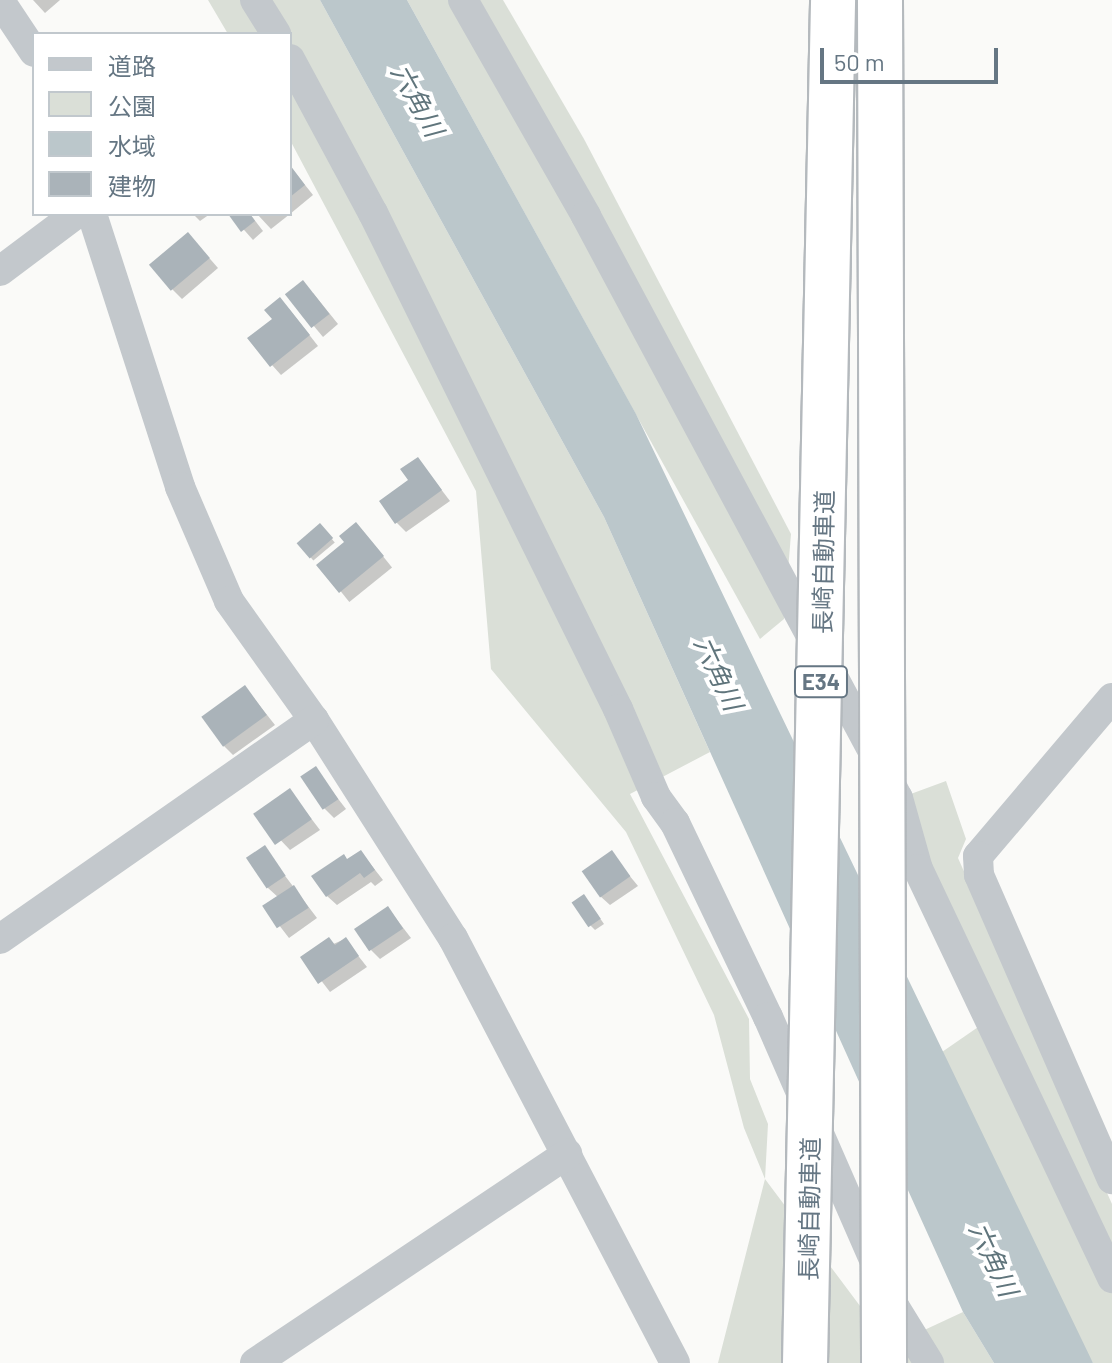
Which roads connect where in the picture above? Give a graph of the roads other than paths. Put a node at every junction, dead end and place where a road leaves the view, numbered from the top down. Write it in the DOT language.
graph roads {
  1 [pos="255,0"];
  2 [pos="463,0"];
  3 [pos="833,0"];
  4 [pos="880,0"];
  5 [pos="0,1"];
  6 [pos="275,32"];
  7 [pos="32,49"];
  8 [pos="292,63"];
  9 [pos="73,216"];
  10 [pos="93,216"];
  11 [pos="0,271"];
  12 [pos="1112,698"];
  13 [pos="314,720"];
  14 [pos="0,939"];
  15 [pos="567,1154"];
  16 [pos="1112,1179"];
  17 [pos="1112,1278"];
  18 [pos="255,1363"];
  19 [pos="675,1363"];
  20 [pos="805,1363"];
  21 [pos="884,1363"];
  22 [pos="929,1363"];
  1 -- 6 [label="street"];
  2 -- 17 [label="street"];
  3 -- 20 [label="highway, 長崎自動車道 / E34, bridge"];
  4 -- 21 [label="highway, E34, bridge"];
  5 -- 7 [label="street"];
  8 -- 22 [label="street"];
  9 -- 11 [label="street"];
  10 -- 13 [label="street"];
  12 -- 16 [label="street"];
  13 -- 14 [label="street"];
  13 -- 15 [label="street"];
  15 -- 18 [label="street"];
  15 -- 19 [label="street"];
}
